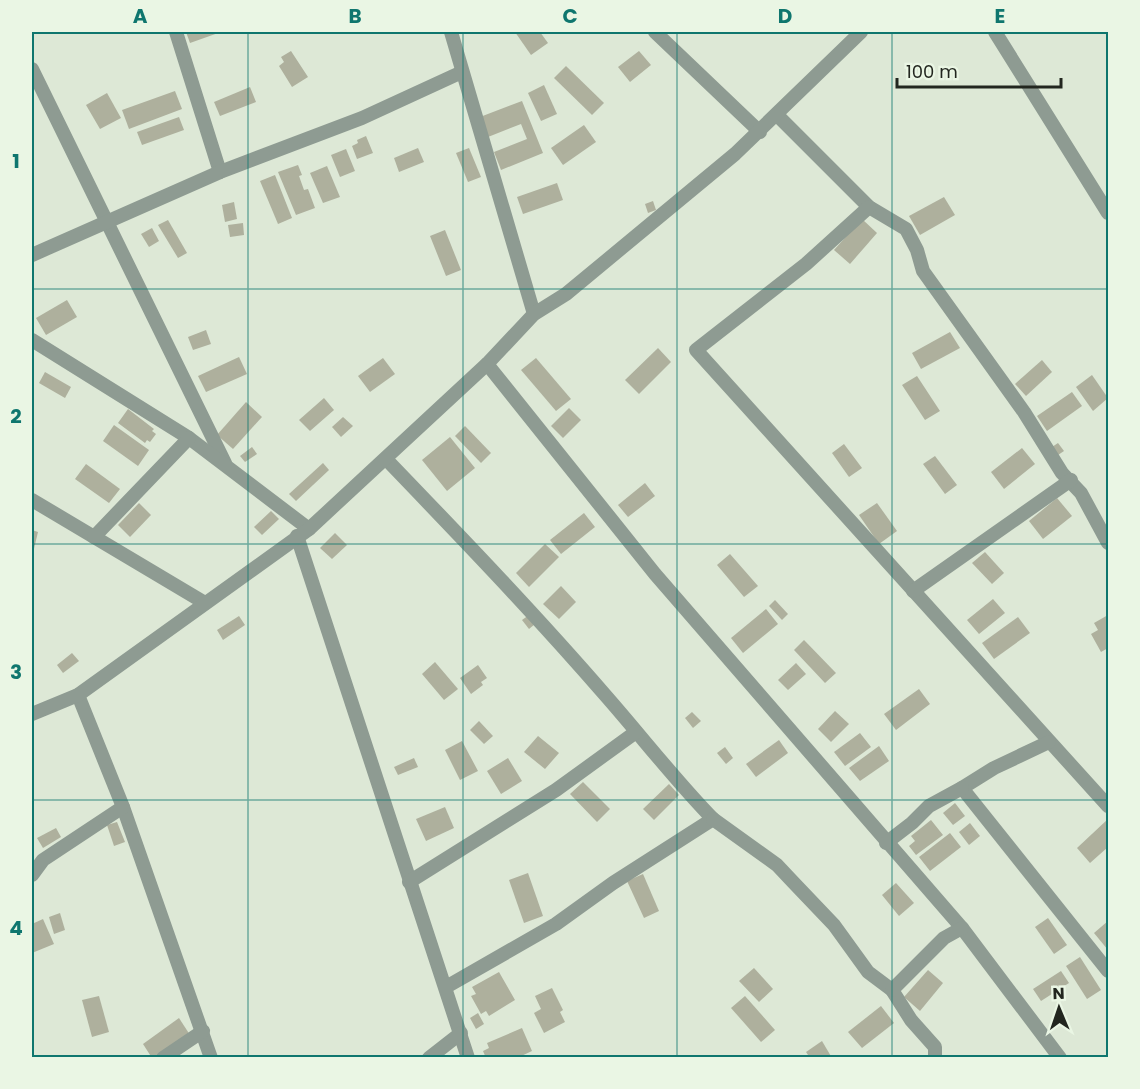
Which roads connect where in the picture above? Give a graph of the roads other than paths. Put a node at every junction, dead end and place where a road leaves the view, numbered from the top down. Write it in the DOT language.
graph roads {
  1 [pos="176,32"];
  2 [pos="451,32"];
  3 [pos="655,32"];
  4 [pos="861,32"];
  5 [pos="995,32"];
  6 [pos="32,69"];
  7 [pos="462,72"];
  8 [pos="777,115"];
  9 [pos="760,132"];
  10 [pos="220,172"];
  11 [pos="869,207"];
  12 [pos="1108,213"];
  13 [pos="108,222"];
  14 [pos="32,255"];
  15 [pos="534,314"];
  16 [pos="32,340"];
  17 [pos="487,363"];
  18 [pos="189,438"];
  19 [pos="386,459"];
  20 [pos="225,463"];
  21 [pos="1071,480"];
  22 [pos="32,500"];
  23 [pos="309,529"];
  24 [pos="297,536"];
  25 [pos="94,537"];
  26 [pos="1108,543"];
  27 [pos="913,591"];
  28 [pos="205,603"];
  29 [pos="78,695"];
  30 [pos="32,714"];
  31 [pos="636,732"];
  32 [pos="1049,742"];
  33 [pos="962,788"];
  34 [pos="1108,806"];
  35 [pos="123,807"];
  36 [pos="713,819"];
  37 [pos="886,843"];
  38 [pos="32,875"];
  39 [pos="409,882"];
  40 [pos="962,928"];
  41 [pos="1108,971"];
  42 [pos="446,987"];
  43 [pos="892,990"];
  44 [pos="203,1031"];
  45 [pos="460,1033"];
  46 [pos="163,1058"];
  47 [pos="211,1058"];
  48 [pos="429,1058"];
  49 [pos="468,1058"];
  50 [pos="935,1058"];
  51 [pos="1060,1058"];
  1 -- 10 [label="street"];
  2 -- 7 [label="street"];
  3 -- 9 [label="street"];
  4 -- 8 [label="street"];
  5 -- 12 [label="street"];
  6 -- 13 [label="street"];
  7 -- 10 [label="street"];
  7 -- 15 [label="street"];
  8 -- 9 [label="street"];
  8 -- 11 [label="street"];
  9 -- 15 [label="street"];
  10 -- 13 [label="street"];
  11 -- 21 [label="street"];
  11 -- 27 [label="street"];
  13 -- 14 [label="street"];
  13 -- 20 [label="street"];
  15 -- 17 [label="street"];
  16 -- 18 [label="street"];
  17 -- 19 [label="street"];
  17 -- 37 [label="street"];
  18 -- 20 [label="street"];
  18 -- 25 [label="street"];
  19 -- 23 [label="street"];
  19 -- 31 [label="street"];
  20 -- 23 [label="street"];
  21 -- 26 [label="street"];
  21 -- 27 [label="street"];
  22 -- 25 [label="street"];
  23 -- 24 [label="street"];
  24 -- 28 [label="street"];
  24 -- 39 [label="street"];
  25 -- 28 [label="street"];
  27 -- 32 [label="street"];
  28 -- 29 [label="street"];
  29 -- 30 [label="street"];
  29 -- 35 [label="street"];
  31 -- 36 [label="street"];
  31 -- 39 [label="street"];
  32 -- 33 [label="street"];
  32 -- 34 [label="street"];
  33 -- 37 [label="street"];
  33 -- 41 [label="street"];
  35 -- 38 [label="street"];
  35 -- 44 [label="street"];
  36 -- 42 [label="street"];
  36 -- 43 [label="street"];
  37 -- 40 [label="street"];
  39 -- 42 [label="street"];
  40 -- 43 [label="street"];
  40 -- 51 [label="street"];
  42 -- 45 [label="street"];
  43 -- 50 [label="street"];
  44 -- 46 [label="street"];
  44 -- 47 [label="street"];
  45 -- 48 [label="street"];
  45 -- 49 [label="street"];
}
